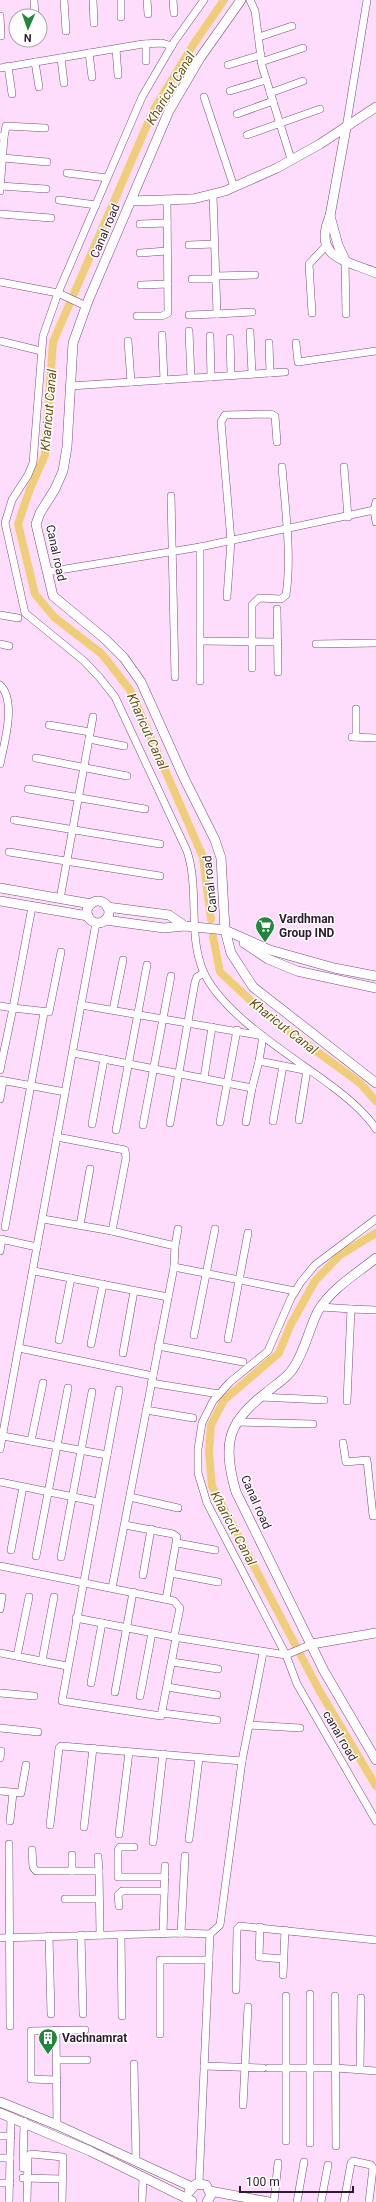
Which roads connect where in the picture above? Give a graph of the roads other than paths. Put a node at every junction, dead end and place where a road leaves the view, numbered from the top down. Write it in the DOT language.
graph roads {
  1 [pos="64,0"];
  2 [pos="93,0"];
  3 [pos="120,0"];
  4 [pos="147,0"];
  5 [pos="173,0"];
  6 [pos="204,0"];
  7 [pos="241,0"];
  8 [pos="250,0"];
  9 [pos="367,0"];
  10 [pos="174,13"];
  11 [pos="148,14"];
  12 [pos="0,16"];
  13 [pos="122,17"];
  14 [pos="0,22"];
  15 [pos="94,23"];
  16 [pos="292,26"];
  17 [pos="66,31"];
  18 [pos="1,36"];
  19 [pos="259,38"];
  20 [pos="146,44"];
  21 [pos="172,46"];
  22 [pos="116,48"];
  23 [pos="304,48"];
  24 [pos="89,53"];
  25 [pos="61,58"];
  26 [pos="261,58"];
  27 [pos="146,61"];
  28 [pos="35,62"];
  29 [pos="228,65"];
  30 [pos="8,66"];
  31 [pos="0,68"];
  32 [pos="118,75"];
  33 [pos="92,77"];
  34 [pos="266,80"];
  35 [pos="303,81"];
  36 [pos="64,83"];
  37 [pos="39,87"];
  38 [pos="230,91"];
  39 [pos="270,93"];
  40 [pos="12,94"];
  41 [pos="204,97"];
  42 [pos="273,101"];
  43 [pos="376,107"];
  44 [pos="320,109"];
  45 [pos="237,114"];
  46 [pos="280,124"];
  47 [pos="45,128"];
  48 [pos="346,128"];
  49 [pos="247,135"];
  50 [pos="2,136"];
  51 [pos="291,159"];
  52 [pos="2,161"];
  53 [pos="48,162"];
  54 [pos="67,173"];
  55 [pos="107,178"];
  56 [pos="0,186"];
  57 [pos="234,187"];
  58 [pos="46,190"];
  59 [pos="0,191"];
  60 [pos="213,195"];
  61 [pos="59,200"];
  62 [pos="131,201"];
  63 [pos="167,201"];
  64 [pos="96,205"];
  65 [pos="0,214"];
  66 [pos="330,216"];
  67 [pos="51,218"];
  68 [pos="167,223"];
  69 [pos="140,224"];
  70 [pos="214,244"];
  71 [pos="189,245"];
  72 [pos="326,247"];
  73 [pos="167,251"];
  74 [pos="140,253"];
  75 [pos="345,260"];
  76 [pos="376,273"];
  77 [pos="255,275"];
  78 [pos="215,277"];
  79 [pos="192,279"];
  80 [pos="0,282"];
  81 [pos="168,284"];
  82 [pos="141,285"];
  83 [pos="60,294"];
  84 [pos="84,305"];
  85 [pos="252,312"];
  86 [pos="312,313"];
  87 [pos="217,314"];
  88 [pos="346,314"];
  89 [pos="189,315"];
  90 [pos="137,316"];
  91 [pos="189,331"];
  92 [pos="250,332"];
  93 [pos="162,335"];
  94 [pos="210,336"];
  95 [pos="230,338"];
  96 [pos="0,341"];
  97 [pos="128,341"];
  98 [pos="269,343"];
  99 [pos="296,343"];
  100 [pos="41,350"];
  101 [pos="376,351"];
  102 [pos="285,372"];
  103 [pos="270,373"];
  104 [pos="252,374"];
  105 [pos="232,375"];
  106 [pos="212,377"];
  107 [pos="191,378"];
  108 [pos="164,380"];
  109 [pos="131,382"];
  110 [pos="70,386"];
  111 [pos="277,442"];
  112 [pos="282,467"];
  113 [pos="344,467"];
  114 [pos="171,496"];
  115 [pos="376,502"];
  116 [pos="375,510"];
  117 [pos="348,516"];
  118 [pos="376,522"];
  119 [pos="286,529"];
  120 [pos="231,541"];
  121 [pos="200,547"];
  122 [pos="173,552"];
  123 [pos="47,572"];
  124 [pos="227,597"];
  125 [pos="277,609"];
  126 [pos="0,615"];
  127 [pos="18,618"];
  128 [pos="201,641"];
  129 [pos="252,642"];
  130 [pos="278,642"];
  131 [pos="376,643"];
  132 [pos="0,644"];
  133 [pos="316,644"];
  134 [pos="10,646"];
  135 [pos="252,668"];
  136 [pos="278,672"];
  137 [pos="175,677"];
  138 [pos="200,681"];
  139 [pos="0,685"];
  140 [pos="356,709"];
  141 [pos="93,717"];
  142 [pos="49,725"];
  143 [pos="90,736"];
  144 [pos="376,738"];
  145 [pos="124,746"];
  146 [pos="36,758"];
  147 [pos="0,764"];
  148 [pos="84,768"];
  149 [pos="127,776"];
  150 [pos="28,789"];
  151 [pos="78,797"];
  152 [pos="145,809"];
  153 [pos="14,820"];
  154 [pos="73,830"];
  155 [pos="160,844"];
  156 [pos="9,852"];
  157 [pos="67,861"];
  158 [pos="160,876"];
  159 [pos="0,888"];
  160 [pos="60,899"];
  161 [pos="0,901"];
  162 [pos="91,904"];
  163 [pos="32,907"];
  164 [pos="107,907"];
  165 [pos="88,916"];
  166 [pos="105,920"];
  167 [pos="96,923"];
  168 [pos="185,926"];
  169 [pos="195,928"];
  170 [pos="225,930"];
  171 [pos="60,952"];
  172 [pos="123,960"];
  173 [pos="148,965"];
  174 [pos="204,973"];
  175 [pos="172,976"];
  176 [pos="376,976"];
  177 [pos="376,988"];
  178 [pos="81,1005"];
  179 [pos="0,1006"];
  180 [pos="13,1008"];
  181 [pos="113,1010"];
  182 [pos="44,1013"];
  183 [pos="138,1015"];
  184 [pos="164,1019"];
  185 [pos="188,1023"];
  186 [pos="212,1027"];
  187 [pos="237,1030"];
  188 [pos="263,1036"];
  189 [pos="72,1053"];
  190 [pos="104,1059"];
  191 [pos="259,1061"];
  192 [pos="129,1064"];
  193 [pos="283,1066"];
  194 [pos="154,1069"];
  195 [pos="0,1070"];
  196 [pos="310,1071"];
  197 [pos="178,1073"];
  198 [pos="204,1078"];
  199 [pos="2,1080"];
  200 [pos="228,1083"];
  201 [pos="376,1083"];
  202 [pos="30,1086"];
  203 [pos="252,1088"];
  204 [pos="65,1092"];
  205 [pos="0,1099"];
  206 [pos="299,1120"];
  207 [pos="273,1121"];
  208 [pos="220,1122"];
  209 [pos="246,1122"];
  210 [pos="170,1123"];
  211 [pos="92,1124"];
  212 [pos="143,1125"];
  213 [pos="376,1129"];
  214 [pos="116,1130"];
  215 [pos="57,1137"];
  216 [pos="90,1169"];
  217 [pos="43,1219"];
  218 [pos="376,1219"];
  219 [pos="80,1225"];
  220 [pos="5,1227"];
  221 [pos="178,1229"];
  222 [pos="215,1229"];
  223 [pos="112,1231"];
  224 [pos="248,1233"];
  225 [pos="1,1239"];
  226 [pos="175,1246"];
  227 [pos="37,1247"];
  228 [pos="0,1251"];
  229 [pos="376,1258"];
  230 [pos="174,1267"];
  231 [pos="34,1271"];
  232 [pos="206,1275"];
  233 [pos="71,1278"];
  234 [pos="238,1281"];
  235 [pos="103,1284"];
  236 [pos="134,1291"];
  237 [pos="295,1291"];
  238 [pos="168,1297"];
  239 [pos="321,1307"];
  240 [pos="351,1309"];
  241 [pos="376,1310"];
  242 [pos="194,1335"];
  243 [pos="228,1339"];
  244 [pos="59,1340"];
  245 [pos="91,1344"];
  246 [pos="158,1346"];
  247 [pos="19,1348"];
  248 [pos="122,1353"];
  249 [pos="243,1362"];
  250 [pos="152,1380"];
  251 [pos="43,1383"];
  252 [pos="68,1388"];
  253 [pos="119,1390"];
  254 [pos="92,1392"];
  255 [pos="219,1394"];
  256 [pos="260,1397"];
  257 [pos="324,1400"];
  258 [pos="347,1401"];
  259 [pos="146,1410"];
  260 [pos="193,1418"];
  261 [pos="236,1422"];
  262 [pos="314,1424"];
  263 [pos="3,1436"];
  264 [pos="32,1441"];
  265 [pos="343,1443"];
  266 [pos="57,1446"];
  267 [pos="0,1449"];
  268 [pos="81,1450"];
  269 [pos="107,1455"];
  270 [pos="0,1482"];
  271 [pos="23,1487"];
  272 [pos="48,1492"];
  273 [pos="72,1496"];
  274 [pos="130,1497"];
  275 [pos="98,1502"];
  276 [pos="178,1508"];
  277 [pos="376,1515"];
  278 [pos="125,1524"];
  279 [pos="151,1530"];
  280 [pos="177,1543"];
  281 [pos="11,1550"];
  282 [pos="215,1550"];
  283 [pos="36,1556"];
  284 [pos="61,1557"];
  285 [pos="0,1566"];
  286 [pos="171,1573"];
  287 [pos="143,1575"];
  288 [pos="82,1582"];
  289 [pos="218,1582"];
  290 [pos="112,1588"];
  291 [pos="134,1592"];
  292 [pos="2,1597"];
  293 [pos="29,1597"];
  294 [pos="54,1597"];
  295 [pos="166,1599"];
  296 [pos="0,1609"];
  297 [pos="76,1618"];
  298 [pos="102,1624"];
  299 [pos="126,1628"];
  300 [pos="152,1633"];
  301 [pos="376,1633"];
  302 [pos="175,1638"];
  303 [pos="309,1646"];
  304 [pos="0,1653"];
  305 [pos="263,1653"];
  306 [pos="17,1656"];
  307 [pos="287,1658"];
  308 [pos="42,1661"];
  309 [pos="172,1662"];
  310 [pos="67,1666"];
  311 [pos="218,1669"];
  312 [pos="91,1683"];
  313 [pos="167,1687"];
  314 [pos="115,1692"];
  315 [pos="0,1693"];
  316 [pos="217,1695"];
  317 [pos="34,1696"];
  318 [pos="140,1696"];
  319 [pos="162,1713"];
  320 [pos="218,1720"];
  321 [pos="248,1725"];
  322 [pos="0,1728"];
  323 [pos="300,1728"];
  324 [pos="38,1732"];
  325 [pos="93,1748"];
  326 [pos="129,1752"];
  327 [pos="163,1754"];
  328 [pos="199,1758"];
  329 [pos="376,1760"];
  330 [pos="242,1762"];
  331 [pos="26,1765"];
  332 [pos="0,1791"];
  333 [pos="13,1793"];
  334 [pos="10,1821"];
  335 [pos="376,1821"];
  336 [pos="50,1825"];
  337 [pos="84,1827"];
  338 [pos="119,1834"];
  339 [pos="189,1839"];
  340 [pos="153,1842"];
  341 [pos="9,1844"];
  342 [pos="134,1846"];
  343 [pos="32,1850"];
  344 [pos="72,1855"];
  345 [pos="185,1856"];
  346 [pos="98,1857"];
  347 [pos="165,1866"];
  348 [pos="72,1871"];
  349 [pos="99,1871"];
  350 [pos="164,1877"];
  351 [pos="164,1891"];
  352 [pos="65,1899"];
  353 [pos="99,1899"];
  354 [pos="119,1906"];
  355 [pos="260,1927"];
  356 [pos="285,1930"];
  357 [pos="181,1933"];
  358 [pos="163,1934"];
  359 [pos="210,1934"];
  360 [pos="81,1935"];
  361 [pos="100,1935"];
  362 [pos="121,1935"];
  363 [pos="49,1936"];
  364 [pos="0,1938"];
  365 [pos="9,1938"];
  366 [pos="376,1940"];
  367 [pos="283,1959"];
  368 [pos="209,1960"];
  369 [pos="283,1975"];
  370 [pos="236,1990"];
  371 [pos="310,1994"];
  372 [pos="286,1996"];
  373 [pos="335,1996"];
  374 [pos="361,1998"];
  375 [pos="248,2007"];
  376 [pos="51,2014"];
  377 [pos="83,2014"];
  378 [pos="122,2016"];
  379 [pos="10,2026"];
  380 [pos="56,2030"];
  381 [pos="85,2030"];
  382 [pos="160,2034"];
  383 [pos="57,2060"];
  384 [pos="87,2060"];
  385 [pos="134,2064"];
  386 [pos="204,2066"];
  387 [pos="245,2067"];
  388 [pos="310,2067"];
  389 [pos="285,2068"];
  390 [pos="336,2068"];
  391 [pos="360,2069"];
  392 [pos="376,2071"];
  393 [pos="57,2080"];
  394 [pos="0,2102"];
  395 [pos="243,2105"];
  396 [pos="0,2112"];
  397 [pos="11,2116"];
  398 [pos="24,2121"];
  399 [pos="57,2125"];
  400 [pos="0,2136"];
  401 [pos="11,2136"];
  402 [pos="286,2141"];
  403 [pos="310,2143"];
  404 [pos="336,2146"];
  405 [pos="0,2158"];
  406 [pos="10,2158"];
  407 [pos="136,2161"];
  408 [pos="304,2162"];
  409 [pos="278,2163"];
  410 [pos="328,2165"];
  411 [pos="25,2178"];
  412 [pos="143,2178"];
  413 [pos="62,2180"];
  414 [pos="0,2183"];
  415 [pos="10,2183"];
  416 [pos="196,2185"];
  417 [pos="210,2191"];
  418 [pos="9,2202"];
  419 [pos="22,2202"];
  420 [pos="26,2202"];
  421 [pos="62,2202"];
  422 [pos="142,2202"];
  423 [pos="193,2202"];
  424 [pos="209,2202"];
  425 [pos="269,2202"];
  426 [pos="274,2202"];
  427 [pos="297,2202"];
  428 [pos="321,2202"];
  429 [pos="344,2202"];
  430 [pos="369,2202"];
  1 -- 17 [label="street"];
  2 -- 15 [label="street"];
  3 -- 13 [label="street"];
  4 -- 11 [label="street"];
  5 -- 10 [label="street"];
  6 -- 21 [label="street"];
  7 -- 62 [label="street, Canal road"];
  8 -- 19 [label="street"];
  9 -- 48 [label="street"];
  12 -- 14 [label="street"];
  14 -- 18 [label="street"];
  16 -- 19 [label="street"];
  19 -- 26 [label="street"];
  20 -- 21 [label="street"];
  20 -- 22 [label="street"];
  20 -- 27 [label="street"];
  21 -- 55 [label="street"];
  22 -- 24 [label="street"];
  22 -- 32 [label="street"];
  23 -- 26 [label="street"];
  24 -- 25 [label="street"];
  24 -- 33 [label="street"];
  25 -- 28 [label="street"];
  25 -- 36 [label="street"];
  26 -- 29 [label="street"];
  26 -- 34 [label="street"];
  28 -- 30 [label="street"];
  28 -- 37 [label="street"];
  30 -- 31 [label="street"];
  30 -- 40 [label="street"];
  34 -- 38 [label="street"];
  34 -- 39 [label="street"];
  35 -- 39 [label="street"];
  39 -- 42 [label="street"];
  41 -- 57 [label="street"];
  42 -- 45 [label="street"];
  42 -- 46 [label="street"];
  43 -- 48 [label="street"];
  44 -- 46 [label="street"];
  46 -- 49 [label="street"];
  46 -- 51 [label="street"];
  47 -- 50 [label="street"];
  48 -- 51 [label="street"];
  48 -- 66 [label="street"];
  50 -- 52 [label="street"];
  51 -- 57 [label="street"];
  52 -- 53 [label="street"];
  52 -- 56 [label="street"];
  54 -- 55 [label="street"];
  55 -- 64 [label="street"];
  56 -- 58 [label="street"];
  56 -- 59 [label="street"];
  57 -- 60 [label="street"];
  60 -- 63 [label="street"];
  60 -- 70 [label="street"];
  61 -- 64 [label="street"];
  62 -- 63 [label="street"];
  62 -- 84 [label="street, Canal road"];
  63 -- 68 [label="street"];
  64 -- 83 [label="street"];
  65 -- 67 [label="street"];
  66 -- 72 [label="street"];
  66 -- 75 [label="street"];
  68 -- 69 [label="street"];
  68 -- 73 [label="street"];
  70 -- 71 [label="street"];
  70 -- 78 [label="street"];
  72 -- 75 [label="street"];
  72 -- 86 [label="street"];
  73 -- 74 [label="street"];
  73 -- 81 [label="street"];
  75 -- 76 [label="street"];
  75 -- 88 [label="street"];
  77 -- 78 [label="street"];
  78 -- 79 [label="street"];
  78 -- 87 [label="street"];
  80 -- 83 [label="street"];
  81 -- 82 [label="street"];
  81 -- 90 [label="street"];
  83 -- 84 [label="street"];
  83 -- 100 [label="street"];
  84 -- 110 [label="street, Canal road"];
  85 -- 87 [label="street"];
  87 -- 89 [label="street"];
  91 -- 107 [label="street"];
  92 -- 104 [label="street"];
  93 -- 108 [label="street"];
  94 -- 106 [label="street"];
  95 -- 105 [label="street"];
  96 -- 100 [label="street"];
  97 -- 109 [label="street"];
  98 -- 103 [label="street"];
  99 -- 101 [label="street"];
  100 -- 169 [label="street"];
  102 -- 103 [label="street"];
  103 -- 104 [label="street"];
  104 -- 105 [label="street"];
  105 -- 106 [label="street"];
  106 -- 107 [label="street"];
  107 -- 108 [label="street"];
  108 -- 109 [label="street"];
  109 -- 110 [label="street"];
  110 -- 123 [label="street, Canal road"];
  111 -- 120 [label="street"];
  112 -- 119 [label="street"];
  113 -- 117 [label="street"];
  114 -- 122 [label="street"];
  115 -- 116 [label="street"];
  116 -- 117 [label="street"];
  116 -- 118 [label="street"];
  117 -- 119 [label="street"];
  119 -- 120 [label="street"];
  119 -- 129 [label="street"];
  120 -- 121 [label="street"];
  120 -- 124 [label="street"];
  121 -- 122 [label="street"];
  121 -- 128 [label="street"];
  122 -- 123 [label="street"];
  122 -- 137 [label="street"];
  123 -- 170 [label="street, Canal road"];
  125 -- 130 [label="street"];
  126 -- 127 [label="street"];
  128 -- 129 [label="street"];
  128 -- 138 [label="street"];
  129 -- 130 [label="street"];
  129 -- 135 [label="street"];
  130 -- 136 [label="street"];
  131 -- 133 [label="street"];
  132 -- 134 [label="street"];
  139 -- 147 [label="street"];
  140 -- 144 [label="street"];
  141 -- 143 [label="street"];
  142 -- 143 [label="street"];
  143 -- 145 [label="street"];
  143 -- 148 [label="street"];
  146 -- 148 [label="street"];
  148 -- 149 [label="street"];
  148 -- 151 [label="street"];
  150 -- 151 [label="street"];
  151 -- 152 [label="street"];
  151 -- 154 [label="street"];
  153 -- 154 [label="street"];
  154 -- 155 [label="street"];
  154 -- 157 [label="street"];
  156 -- 157 [label="street"];
  157 -- 158 [label="street"];
  157 -- 160 [label="street"];
  159 -- 160 [label="street"];
  160 -- 162 [label="street"];
  161 -- 163 [label="street"];
  162 -- 164 [label="street"];
  162 -- 165 [label="street"];
  163 -- 165 [label="street"];
  163 -- 180 [label="street"];
  164 -- 166 [label="street"];
  164 -- 168 [label="street"];
  165 -- 167 [label="street"];
  166 -- 167 [label="street"];
  166 -- 168 [label="street"];
  167 -- 178 [label="street"];
  168 -- 169 [label="street"];
  169 -- 170 [label="street"];
  169 -- 174 [label="street"];
  170 -- 176 [label="street"];
  170 -- 177 [label="street"];
  170 -- 201 [label="street, Canal road"];
  171 -- 182 [label="street"];
  172 -- 181 [label="street"];
  173 -- 183 [label="street"];
  174 -- 185 [label="street"];
  174 -- 188 [label="street"];
  175 -- 184 [label="street"];
  178 -- 181 [label="street"];
  178 -- 189 [label="street"];
  179 -- 180 [label="street"];
  180 -- 182 [label="street"];
  180 -- 195 [label="street"];
  181 -- 183 [label="street"];
  182 -- 202 [label="street"];
  183 -- 184 [label="street"];
  183 -- 192 [label="street"];
  184 -- 185 [label="street"];
  184 -- 194 [label="street"];
  185 -- 186 [label="street"];
  185 -- 197 [label="street"];
  186 -- 187 [label="street"];
  186 -- 198 [label="street"];
  187 -- 188 [label="street"];
  187 -- 200 [label="street"];
  188 -- 191 [label="street"];
  188 -- 196 [label="street"];
  189 -- 190 [label="street"];
  189 -- 204 [label="street"];
  190 -- 192 [label="street"];
  190 -- 211 [label="street"];
  191 -- 193 [label="street"];
  191 -- 203 [label="street"];
  192 -- 194 [label="street"];
  192 -- 214 [label="street"];
  193 -- 196 [label="street"];
  193 -- 207 [label="street"];
  194 -- 197 [label="street"];
  194 -- 212 [label="street"];
  196 -- 206 [label="street"];
  196 -- 213 [label="street"];
  197 -- 198 [label="street"];
  197 -- 210 [label="street"];
  198 -- 200 [label="street"];
  199 -- 202 [label="street"];
  199 -- 205 [label="street"];
  200 -- 203 [label="street"];
  200 -- 208 [label="street"];
  202 -- 204 [label="street"];
  202 -- 220 [label="street"];
  203 -- 209 [label="street"];
  204 -- 215 [label="street"];
  215 -- 217 [label="street"];
  215 -- 223 [label="street"];
  216 -- 219 [label="street"];
  217 -- 219 [label="street"];
  217 -- 227 [label="street"];
  218 -- 237 [label="street, canal road"];
  219 -- 223 [label="street"];
  221 -- 226 [label="street"];
  222 -- 232 [label="street"];
  223 -- 226 [label="street"];
  224 -- 234 [label="street"];
  225 -- 227 [label="street"];
  225 -- 228 [label="street"];
  226 -- 230 [label="street"];
  227 -- 231 [label="street"];
  229 -- 239 [label="street, Canal road"];
  230 -- 232 [label="street"];
  230 -- 238 [label="street"];
  231 -- 233 [label="street"];
  231 -- 247 [label="street"];
  232 -- 234 [label="street"];
  232 -- 242 [label="street"];
  233 -- 235 [label="street"];
  233 -- 244 [label="street"];
  234 -- 237 [label="street"];
  234 -- 243 [label="street"];
  235 -- 236 [label="street"];
  235 -- 245 [label="street"];
  236 -- 238 [label="street"];
  236 -- 248 [label="street"];
  237 -- 255 [label="street, canal road"];
  238 -- 246 [label="street"];
  239 -- 240 [label="street"];
  239 -- 256 [label="street, Canal road"];
  240 -- 241 [label="street"];
  240 -- 258 [label="street"];
  246 -- 249 [label="street"];
  246 -- 250 [label="street"];
  247 -- 250 [label="street"];
  247 -- 263 [label="street"];
  250 -- 255 [label="street"];
  250 -- 259 [label="street"];
  251 -- 264 [label="street"];
  252 -- 266 [label="street"];
  253 -- 269 [label="street"];
  254 -- 268 [label="street"];
  255 -- 307 [label="street, canal road"];
  256 -- 257 [label="street"];
  256 -- 261 [label="street, Canal road"];
  259 -- 260 [label="street"];
  259 -- 274 [label="street"];
  261 -- 262 [label="street"];
  261 -- 303 [label="street, Canal road"];
  263 -- 264 [label="street"];
  263 -- 267 [label="street"];
  264 -- 266 [label="street"];
  265 -- 277 [label="street"];
  266 -- 268 [label="street"];
  266 -- 272 [label="street"];
  268 -- 269 [label="street"];
  268 -- 273 [label="street"];
  269 -- 275 [label="street"];
  270 -- 271 [label="street"];
  271 -- 272 [label="street"];
  271 -- 281 [label="street"];
  272 -- 273 [label="street"];
  272 -- 283 [label="street"];
  273 -- 275 [label="street"];
  273 -- 284 [label="street"];
  274 -- 276 [label="street"];
  274 -- 278 [label="street"];
  275 -- 288 [label="street"];
  278 -- 279 [label="street"];
  278 -- 290 [label="street"];
  279 -- 280 [label="street"];
  279 -- 287 [label="street"];
  280 -- 282 [label="street"];
  280 -- 286 [label="street"];
  285 -- 288 [label="street"];
  286 -- 289 [label="street"];
  286 -- 295 [label="street"];
  288 -- 290 [label="street"];
  288 -- 297 [label="street"];
  290 -- 291 [label="street"];
  291 -- 295 [label="street"];
  291 -- 299 [label="street"];
  292 -- 296 [label="street"];
  293 -- 306 [label="street"];
  294 -- 308 [label="street"];
  295 -- 302 [label="street"];
  297 -- 298 [label="street"];
  297 -- 310 [label="street"];
  298 -- 299 [label="street"];
  298 -- 312 [label="street"];
  299 -- 300 [label="street"];
  299 -- 314 [label="street"];
  300 -- 302 [label="street"];
  300 -- 318 [label="street"];
  301 -- 303 [label="street"];
  302 -- 305 [label="street"];
  302 -- 309 [label="street"];
  303 -- 307 [label="street"];
  303 -- 329 [label="street, Canal road"];
  304 -- 306 [label="street"];
  305 -- 307 [label="street"];
  305 -- 321 [label="street"];
  306 -- 308 [label="street"];
  307 -- 335 [label="street, canal road"];
  308 -- 310 [label="street"];
  309 -- 311 [label="street"];
  309 -- 313 [label="street"];
  310 -- 319 [label="street"];
  313 -- 316 [label="street"];
  313 -- 319 [label="street"];
  315 -- 317 [label="street"];
  319 -- 320 [label="street"];
  321 -- 323 [label="street"];
  321 -- 330 [label="street"];
  322 -- 324 [label="street"];
  325 -- 326 [label="street"];
  325 -- 336 [label="street"];
  325 -- 337 [label="street"];
  326 -- 327 [label="street"];
  326 -- 338 [label="street"];
  327 -- 328 [label="street"];
  327 -- 340 [label="street"];
  328 -- 330 [label="street"];
  328 -- 339 [label="street"];
  330 -- 359 [label="street"];
  331 -- 333 [label="street"];
  332 -- 333 [label="street"];
  333 -- 334 [label="street"];
  341 -- 365 [label="street"];
  342 -- 350 [label="street"];
  343 -- 348 [label="street"];
  344 -- 348 [label="street"];
  345 -- 357 [label="street"];
  346 -- 349 [label="street"];
  347 -- 350 [label="street"];
  348 -- 349 [label="street"];
  349 -- 353 [label="street"];
  350 -- 351 [label="street"];
  351 -- 354 [label="street"];
  351 -- 358 [label="street"];
  352 -- 353 [label="street"];
  353 -- 361 [label="street"];
  355 -- 356 [label="street"];
  355 -- 367 [label="street"];
  355 -- 370 [label="street"];
  356 -- 366 [label="street"];
  356 -- 367 [label="street"];
  357 -- 358 [label="street"];
  357 -- 359 [label="street"];
  358 -- 362 [label="street"];
  359 -- 368 [label="street"];
  360 -- 361 [label="street"];
  360 -- 363 [label="street"];
  360 -- 377 [label="street"];
  361 -- 362 [label="street"];
  362 -- 378 [label="street"];
  363 -- 365 [label="street"];
  363 -- 376 [label="street"];
  364 -- 365 [label="street"];
  365 -- 379 [label="street"];
  367 -- 369 [label="street"];
  368 -- 382 [label="street"];
  368 -- 386 [label="street"];
  371 -- 388 [label="street"];
  372 -- 389 [label="street"];
  373 -- 390 [label="street"];
  374 -- 391 [label="street"];
  375 -- 387 [label="street"];
  380 -- 381 [label="street"];
  380 -- 383 [label="street"];
  380 -- 393 [label="street"];
  383 -- 384 [label="street"];
  383 -- 393 [label="street"];
  385 -- 407 [label="street"];
  386 -- 387 [label="street"];
  386 -- 416 [label="street"];
  387 -- 389 [label="street"];
  387 -- 395 [label="street"];
  388 -- 389 [label="street"];
  388 -- 390 [label="street"];
  388 -- 403 [label="street"];
  389 -- 402 [label="street"];
  390 -- 391 [label="street"];
  390 -- 404 [label="street"];
  391 -- 392 [label="street"];
  393 -- 399 [label="street"];
  394 -- 399 [label="street"];
  396 -- 397 [label="street"];
  397 -- 398 [label="street"];
  397 -- 401 [label="street"];
  398 -- 411 [label="street"];
  398 -- 412 [label="street"];
  399 -- 407 [label="street"];
  400 -- 401 [label="street"];
  401 -- 406 [label="street"];
  405 -- 406 [label="street"];
  406 -- 415 [label="street"];
  407 -- 416 [label="street"];
  408 -- 427 [label="street"];
  409 -- 426 [label="street"];
  410 -- 428 [label="street"];
  411 -- 413 [label="street"];
  411 -- 413 [label="street"];
  411 -- 419 [label="street"];
  411 -- 420 [label="street"];
  412 -- 422 [label="street"];
  412 -- 423 [label="street"];
  413 -- 421 [label="street"];
  414 -- 415 [label="street"];
  415 -- 418 [label="street"];
  416 -- 417 [label="street"];
  416 -- 423 [label="street"];
  417 -- 424 [label="street"];
  417 -- 425 [label="street"];
  429 -- 430 [label="street"];
}
